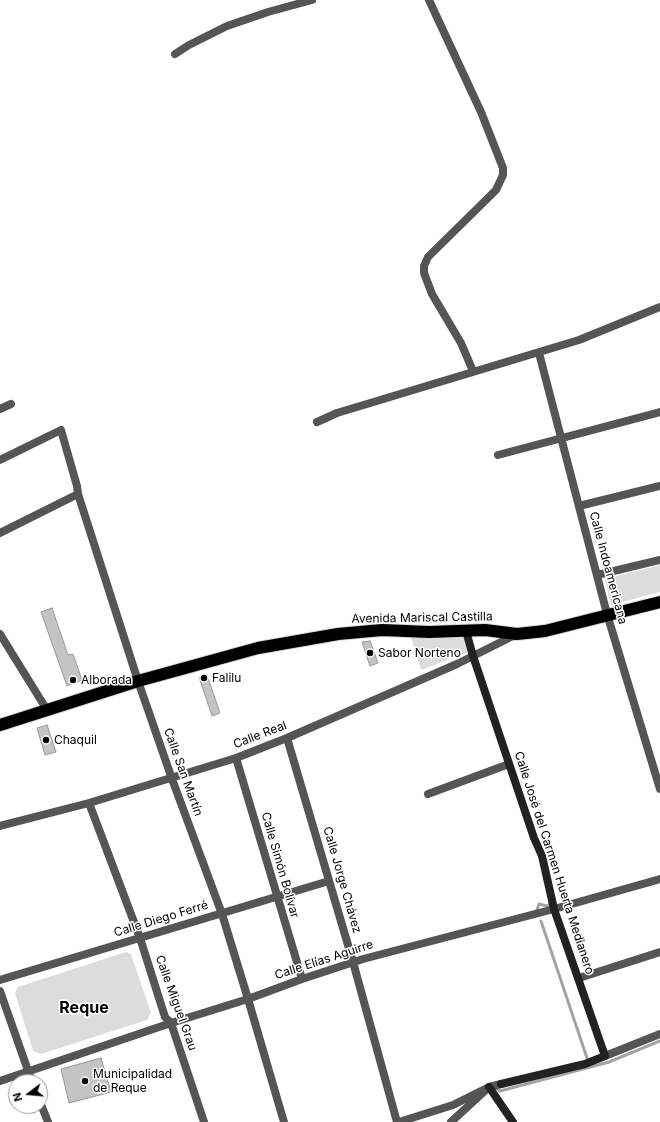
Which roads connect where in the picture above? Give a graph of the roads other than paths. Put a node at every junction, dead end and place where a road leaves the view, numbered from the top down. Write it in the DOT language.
graph roads {
  1 [pos="312,0"];
  2 [pos="429,0"];
  3 [pos="175,54"];
  4 [pos="660,307"];
  5 [pos="539,353"];
  6 [pos="473,371"];
  7 [pos="11,404"];
  8 [pos="0,410"];
  9 [pos="660,412"];
  10 [pos="317,422"];
  11 [pos="561,437"];
  12 [pos="498,455"];
  13 [pos="0,460"];
  14 [pos="660,486"];
  15 [pos="78,494"];
  16 [pos="579,506"];
  17 [pos="0,532"];
  18 [pos="660,560"];
  19 [pos="597,575"];
  20 [pos="660,602"];
  21 [pos="607,614"];
  22 [pos="466,631"];
  23 [pos="0,634"];
  24 [pos="517,634"];
  25 [pos="473,656"];
  26 [pos="138,681"];
  27 [pos="47,710"];
  28 [pos="0,725"];
  29 [pos="287,738"];
  30 [pos="236,758"];
  31 [pos="509,764"];
  32 [pos="172,779"];
  33 [pos="660,788"];
  34 [pos="428,794"];
  35 [pos="89,803"];
  36 [pos="0,826"];
  37 [pos="660,879"];
  38 [pos="329,881"];
  39 [pos="277,897"];
  40 [pos="554,909"];
  41 [pos="222,914"];
  42 [pos="140,938"];
  43 [pos="660,952"];
  44 [pos="353,962"];
  45 [pos="579,978"];
  46 [pos="302,979"];
  47 [pos="0,980"];
  48 [pos="0,991"];
  49 [pos="248,999"];
  50 [pos="171,1023"];
  51 [pos="660,1034"];
  52 [pos="605,1056"];
  53 [pos="28,1071"];
  54 [pos="29,1074"];
  55 [pos="0,1081"];
  56 [pos="489,1087"];
  57 [pos="204,1122"];
  58 [pos="284,1122"];
  59 [pos="398,1122"];
  60 [pos="451,1122"];
  61 [pos="512,1122"];
  1 -- 3 [label="street"];
  2 -- 6 [label="street"];
  4 -- 5 [label="street"];
  5 -- 6 [label="street"];
  5 -- 11 [label="street, Calle Indoamericana"];
  6 -- 10 [label="street"];
  7 -- 8 [label="street"];
  9 -- 11 [label="street"];
  11 -- 12 [label="street"];
  11 -- 16 [label="street, Calle Indoamericana"];
  13 -- 15 [label="street, Calle San Martín"];
  14 -- 16 [label="street"];
  15 -- 17 [label="street"];
  15 -- 26 [label="street, Calle San Martín"];
  16 -- 19 [label="street, Calle Indoamericana"];
  18 -- 19 [label="street"];
  19 -- 21 [label="street, Calle Indoamericana"];
  20 -- 21 [label="highway, Avenida Mariscal Castilla"];
  21 -- 24 [label="highway, Avenida Mariscal Castilla"];
  21 -- 33 [label="street, Calle Indoamericana"];
  22 -- 24 [label="highway, Avenida Mariscal Castilla"];
  22 -- 25 [label="street, Calle José del Carmen Huerta Medianero"];
  22 -- 26 [label="highway, Avenida Mariscal Castilla"];
  23 -- 27 [label="street"];
  24 -- 25 [label="street, Calle Real"];
  25 -- 29 [label="street, Calle Real"];
  25 -- 31 [label="street, Calle José del Carmen Huerta Medianero"];
  26 -- 27 [label="highway, Avenida Mariscal Castilla"];
  26 -- 32 [label="street, Calle San Martín"];
  27 -- 28 [label="highway, Avenida Mariscal Castilla"];
  29 -- 30 [label="street, Calle Real"];
  29 -- 38 [label="street, Calle Jorge Chávez"];
  30 -- 32 [label="street, Calle Real"];
  30 -- 39 [label="street, Calle Simón Bolívar"];
  31 -- 34 [label="street"];
  31 -- 40 [label="street, Calle José del Carmen Huerta Medianero"];
  32 -- 35 [label="street, Calle Real"];
  32 -- 41 [label="street, Calle San Martín"];
  35 -- 36 [label="street, Calle Real"];
  35 -- 42 [label="street, Calle Miguel Grau"];
  37 -- 40 [label="street, Calle Elías Aguirre"];
  38 -- 39 [label="street, Calle Diego Ferré"];
  38 -- 44 [label="street, Calle Jorge Chávez"];
  39 -- 41 [label="street, Calle Diego Ferré"];
  39 -- 46 [label="street, Calle Simón Bolívar"];
  40 -- 44 [label="street, Calle Elías Aguirre"];
  40 -- 45 [label="street, Calle José del Carmen Huerta Medianero"];
  41 -- 42 [label="street, Calle Diego Ferré"];
  41 -- 49 [label="street, Calle San Martín"];
  42 -- 47 [label="street, Calle Diego Ferré"];
  42 -- 50 [label="street, Calle Miguel Grau"];
  43 -- 45 [label="street"];
  44 -- 46 [label="street, Calle Elías Aguirre"];
  44 -- 59 [label="street, Calle Jorge Chávez"];
  45 -- 52 [label="street, Calle José del Carmen Huerta Medianero"];
  46 -- 49 [label="street, Calle Elías Aguirre"];
  48 -- 53 [label="street"];
  49 -- 50 [label="street, Calle Elías Aguirre"];
  49 -- 58 [label="street, Calle San Martín"];
  50 -- 53 [label="street, Calle Elías Aguirre"];
  50 -- 57 [label="street, Calle Miguel Grau"];
  51 -- 52 [label="street"];
  52 -- 56 [label="street"];
  53 -- 54 [label="street"];
  53 -- 55 [label="street, Calle Elías Aguirre"];
  56 -- 59 [label="street"];
  56 -- 60 [label="street"];
  56 -- 61 [label="street"];
}
